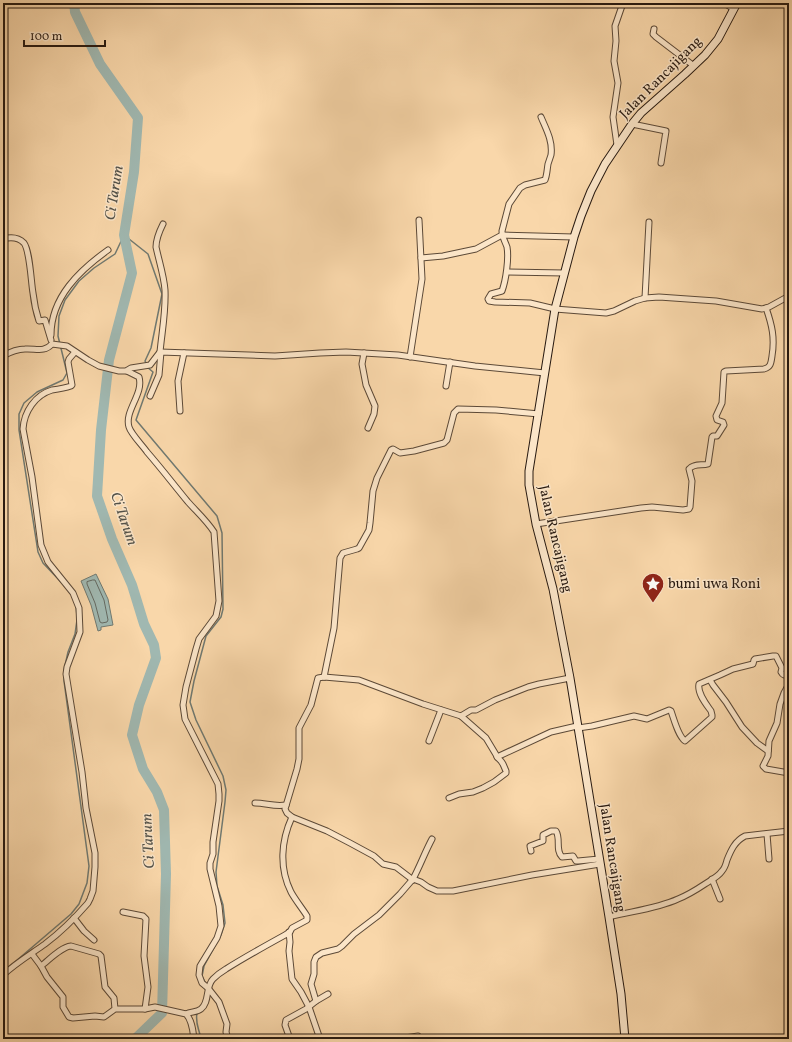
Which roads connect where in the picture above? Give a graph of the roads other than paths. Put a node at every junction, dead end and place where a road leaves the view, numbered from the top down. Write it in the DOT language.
graph roads {
  1 [pos="623,3"];
  2 [pos="724,3"];
  3 [pos="735,6"];
  4 [pos="654,29"];
  5 [pos="694,66"];
  6 [pos="541,117"];
  7 [pos="632,124"];
  8 [pos="617,145"];
  9 [pos="661,163"];
  10 [pos="419,220"];
  11 [pos="649,222"];
  12 [pos="163,224"];
  13 [pos="502,235"];
  14 [pos="574,237"];
  15 [pos="3,239"];
  16 [pos="108,250"];
  17 [pos="421,258"];
  18 [pos="507,272"];
  19 [pos="564,273"];
  20 [pos="789,296"];
  21 [pos="645,298"];
  22 [pos="767,308"];
  23 [pos="555,309"];
  24 [pos="53,343"];
  25 [pos="75,352"];
  26 [pos="160,352"];
  27 [pos="184,353"];
  28 [pos="364,353"];
  29 [pos="3,356"];
  30 [pos="410,357"];
  31 [pos="450,362"];
  32 [pos="127,371"];
  33 [pos="545,373"];
  34 [pos="446,386"];
  35 [pos="150,396"];
  36 [pos="180,411"];
  37 [pos="539,414"];
  38 [pos="368,428"];
  39 [pos="536,524"];
  40 [pos="789,675"];
  41 [pos="324,677"];
  42 [pos="570,678"];
  43 [pos="710,680"];
  44 [pos="789,684"];
  45 [pos="441,710"];
  46 [pos="461,716"];
  47 [pos="578,727"];
  48 [pos="429,741"];
  49 [pos="768,751"];
  50 [pos="497,757"];
  51 [pos="789,773"];
  52 [pos="449,798"];
  53 [pos="255,803"];
  54 [pos="286,805"];
  55 [pos="292,816"];
  56 [pos="789,831"];
  57 [pos="767,834"];
  58 [pos="432,839"];
  59 [pos="531,851"];
  60 [pos="769,859"];
  61 [pos="600,862"];
  62 [pos="413,879"];
  63 [pos="712,879"];
  64 [pos="720,899"];
  65 [pos="123,912"];
  66 [pos="609,917"];
  67 [pos="74,918"];
  68 [pos="289,932"];
  69 [pos="94,940"];
  70 [pos="32,954"];
  71 [pos="41,966"];
  72 [pos="3,975"];
  73 [pos="207,988"];
  74 [pos="328,994"];
  75 [pos="316,1001"];
  76 [pos="309,1007"];
  77 [pos="115,1009"];
  78 [pos="145,1009"];
  79 [pos="184,1013"];
  80 [pos="415,1037"];
  81 [pos="194,1039"];
  82 [pos="228,1039"];
  83 [pos="290,1039"];
  84 [pos="320,1039"];
  85 [pos="399,1039"];
  86 [pos="625,1039"];
  1 -- 8 [label="street"];
  2 -- 3 [label="street"];
  3 -- 5 [label="main road, Jalan Rancajigang"];
  4 -- 5 [label="street"];
  5 -- 7 [label="main road, Jalan Rancajigang"];
  6 -- 13 [label="street"];
  7 -- 8 [label="main road, Jalan Rancajigang"];
  7 -- 9 [label="street"];
  8 -- 14 [label="main road, Jalan Rancajigang"];
  10 -- 17 [label="street"];
  11 -- 21 [label="street"];
  12 -- 26 [label="street"];
  13 -- 14 [label="street"];
  13 -- 17 [label="street"];
  13 -- 18 [label="street"];
  14 -- 19 [label="main road, Jalan Rancajigang"];
  15 -- 24 [label="street"];
  16 -- 24 [label="street"];
  17 -- 30 [label="street"];
  18 -- 19 [label="street"];
  18 -- 23 [label="street"];
  19 -- 23 [label="main road, Jalan Rancajigang"];
  20 -- 22 [label="street"];
  21 -- 22 [label="street"];
  21 -- 23 [label="street"];
  22 -- 39 [label="street"];
  23 -- 33 [label="main road, Jalan Rancajigang"];
  24 -- 25 [label="street"];
  24 -- 29 [label="street"];
  25 -- 32 [label="street"];
  25 -- 67 [label="street"];
  26 -- 27 [label="street"];
  26 -- 32 [label="street"];
  26 -- 35 [label="street"];
  27 -- 28 [label="street"];
  27 -- 36 [label="street"];
  28 -- 30 [label="street"];
  28 -- 38 [label="street"];
  30 -- 31 [label="street"];
  31 -- 33 [label="street"];
  31 -- 34 [label="street"];
  32 -- 73 [label="street"];
  33 -- 37 [label="main road, Jalan Rancajigang"];
  37 -- 39 [label="main road, Jalan Rancajigang"];
  37 -- 41 [label="street"];
  39 -- 42 [label="main road, Jalan Rancajigang"];
  40 -- 43 [label="street"];
  41 -- 45 [label="street"];
  41 -- 54 [label="street"];
  42 -- 46 [label="street"];
  42 -- 47 [label="main road, Jalan Rancajigang"];
  43 -- 47 [label="street"];
  43 -- 49 [label="street"];
  44 -- 49 [label="street"];
  45 -- 46 [label="street"];
  45 -- 48 [label="street"];
  46 -- 50 [label="street"];
  47 -- 50 [label="street"];
  47 -- 61 [label="main road, Jalan Rancajigang"];
  49 -- 51 [label="street"];
  50 -- 52 [label="street"];
  53 -- 54 [label="street"];
  54 -- 55 [label="street"];
  55 -- 62 [label="street"];
  55 -- 68 [label="street"];
  56 -- 57 [label="street"];
  57 -- 60 [label="street"];
  57 -- 63 [label="street"];
  58 -- 62 [label="street"];
  59 -- 61 [label="street"];
  61 -- 62 [label="street"];
  61 -- 66 [label="main road, Jalan Rancajigang"];
  62 -- 75 [label="street"];
  63 -- 64 [label="street"];
  63 -- 66 [label="street"];
  65 -- 78 [label="street"];
  66 -- 86 [label="main road, Jalan Rancajigang"];
  67 -- 69 [label="street"];
  67 -- 70 [label="street"];
  68 -- 73 [label="street"];
  68 -- 76 [label="street"];
  70 -- 71 [label="street"];
  70 -- 72 [label="street"];
  71 -- 77 [label="street"];
  71 -- 77 [label="street"];
  73 -- 79 [label="street"];
  73 -- 82 [label="street"];
  74 -- 75 [label="street"];
  75 -- 76 [label="street"];
  76 -- 83 [label="street"];
  76 -- 84 [label="street"];
  77 -- 78 [label="street"];
  78 -- 79 [label="street"];
  79 -- 81 [label="street"];
  80 -- 85 [label="street"];
}
